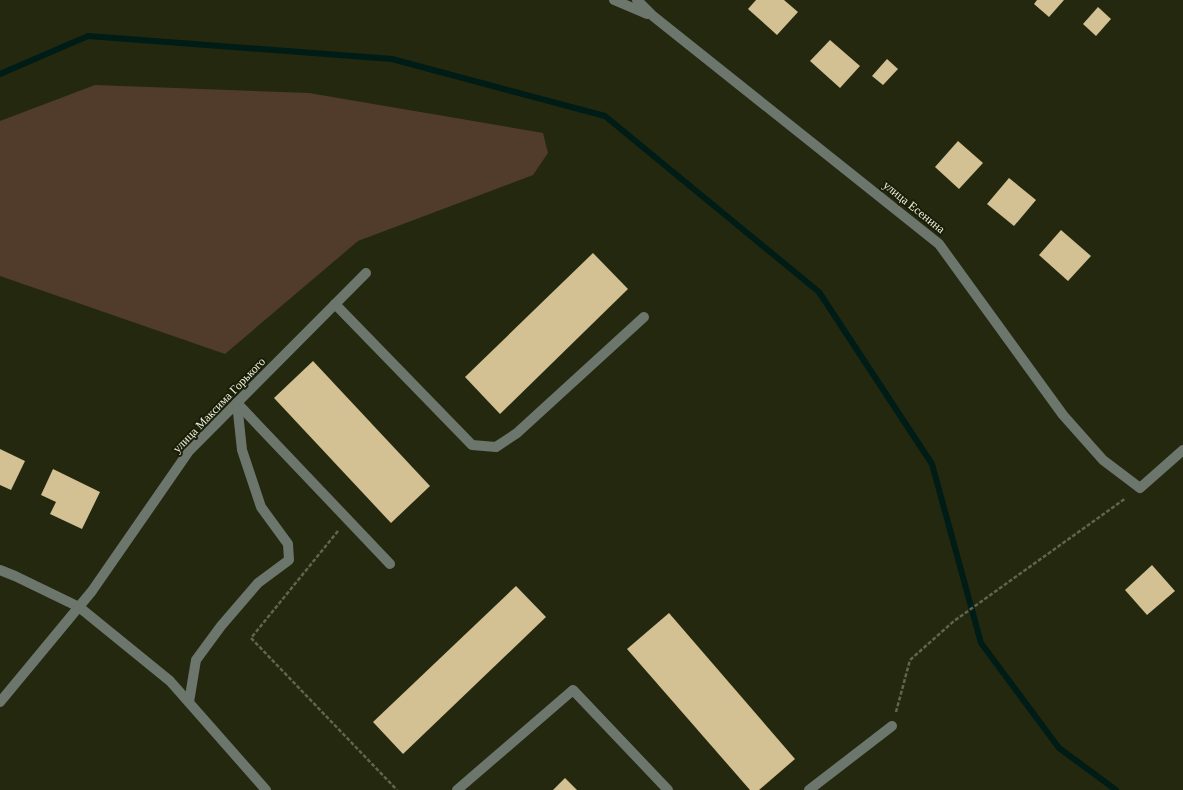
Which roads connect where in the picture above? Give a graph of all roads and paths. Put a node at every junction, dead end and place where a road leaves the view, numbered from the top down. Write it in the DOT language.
graph roads {
  1 [pos="614,0"];
  2 [pos="637,0"];
  3 [pos="653,16"];
  4 [pos="366,273"];
  5 [pos="335,304"];
  6 [pos="644,317"];
  7 [pos="237,403"];
  8 [pos="1183,450"];
  9 [pos="1140,488"];
  10 [pos="348,520"];
  11 [pos="390,564"];
  12 [pos="0,570"];
  13 [pos="79,607"];
  14 [pos="0,702"];
  15 [pos="189,702"];
  16 [pos="892,726"];
  17 [pos="266,790"];
  18 [pos="397,790"];
  19 [pos="457,790"];
  20 [pos="668,790"];
  21 [pos="809,790"];
  1 -- 3 [label="street"];
  2 -- 3 [label="street, улица Есенина"];
  3 -- 9 [label="street, улица Есенина"];
  4 -- 5 [label="street, улица Максима Горького"];
  5 -- 6 [label="street"];
  5 -- 7 [label="street, улица Максима Горького"];
  7 -- 10 [label="street"];
  7 -- 13 [label="street, улица Максима Горького"];
  7 -- 15 [label="street"];
  8 -- 9 [label="street"];
  9 -- 16 [label="path"];
  10 -- 11 [label="street"];
  10 -- 18 [label="path"];
  12 -- 13 [label="street"];
  13 -- 14 [label="street, улица Максима Горького"];
  13 -- 15 [label="street"];
  15 -- 17 [label="street"];
  16 -- 21 [label="street"];
  19 -- 20 [label="street"];
}
